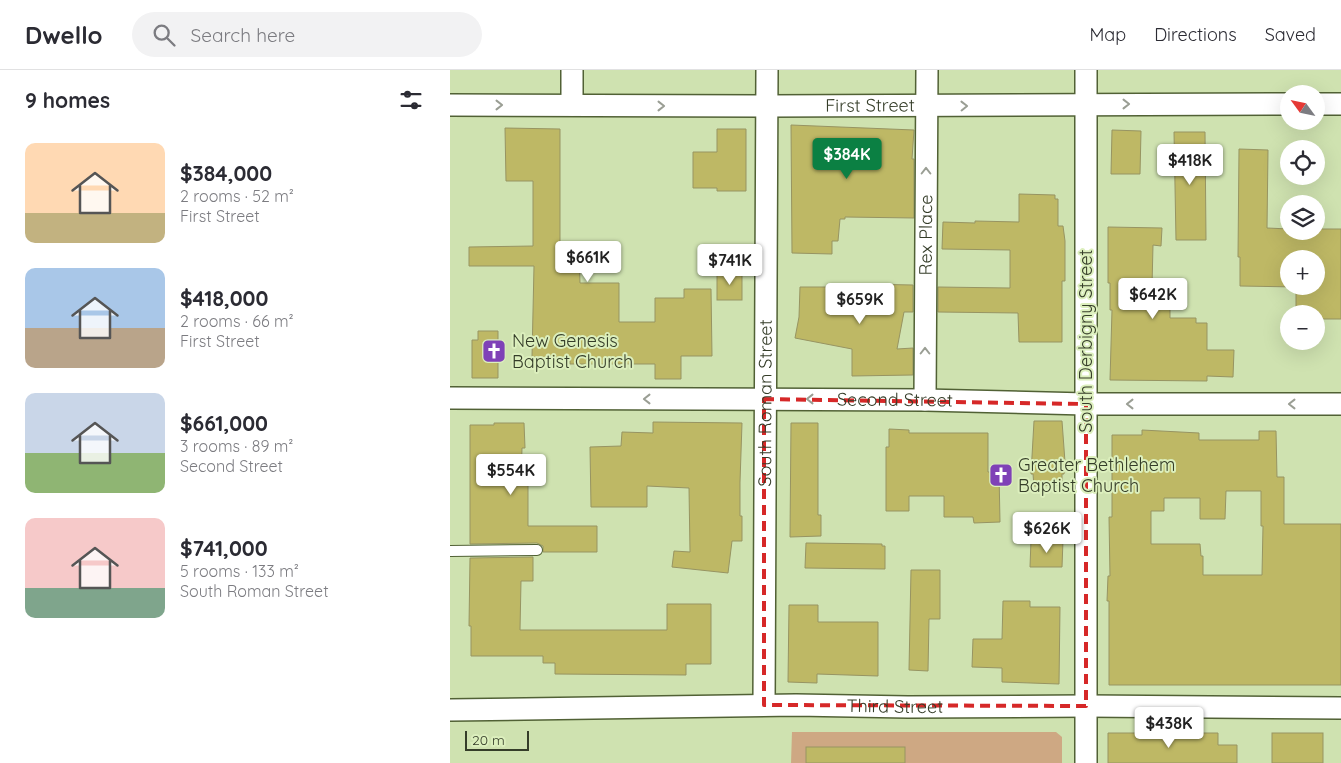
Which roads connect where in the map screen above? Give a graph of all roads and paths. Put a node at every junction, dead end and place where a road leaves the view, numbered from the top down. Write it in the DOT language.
graph roads {
  1 [pos="572,70"];
  2 [pos="767,70"];
  3 [pos="927,70"];
  4 [pos="1086,70"];
  5 [pos="1087,104"];
  6 [pos="1280,104"];
  7 [pos="1325,104"];
  8 [pos="1341,104"];
  9 [pos="450,105"];
  10 [pos="572,105"];
  11 [pos="768,106"];
  12 [pos="927,106"];
  13 [pos="450,398"];
  14 [pos="764,399"];
  15 [pos="925,400"];
  16 [pos="1086,404"];
  17 [pos="1341,404"];
  18 [pos="537,550"];
  19 [pos="450,551"];
  20 [pos="764,705"];
  21 [pos="1086,706"];
  22 [pos="1341,708"];
  23 [pos="450,710"];
  24 [pos="1086,763"];
  1 -- 10 [label="street"];
  2 -- 11 [label="street, South Roman Street"];
  3 -- 12 [label="street, Rex Place"];
  4 -- 5 [label="street, South Derbigny Street"];
  5 -- 6 [label="street, First Street, one-way"];
  12 -- 5 [label="street, First Street, one-way"];
  5 -- 16 [label="street, South Derbigny Street"];
  7 -- 8 [label="street"];
  9 -- 10 [label="street, First Street, one-way"];
  10 -- 11 [label="street, First Street, one-way"];
  11 -- 12 [label="street, First Street"];
  11 -- 14 [label="street, South Roman Street"];
  15 -- 12 [label="street, Rex Place, one-way"];
  14 -- 13 [label="street, Second Street, one-way"];
  15 -- 14 [label="street, Second Street, one-way"];
  14 -- 20 [label="street, South Roman Street"];
  15 -- 16 [label="street, Second Street"];
  17 -- 16 [label="street, Second Street, one-way"];
  16 -- 21 [label="street, South Derbigny Street"];
  18 -- 19 [label="lane"];
  20 -- 21 [label="street, Third Street"];
  20 -- 23 [label="street, Third Street"];
  21 -- 22 [label="street, Third Street"];
  21 -- 24 [label="street, South Derbigny Street"];
}
